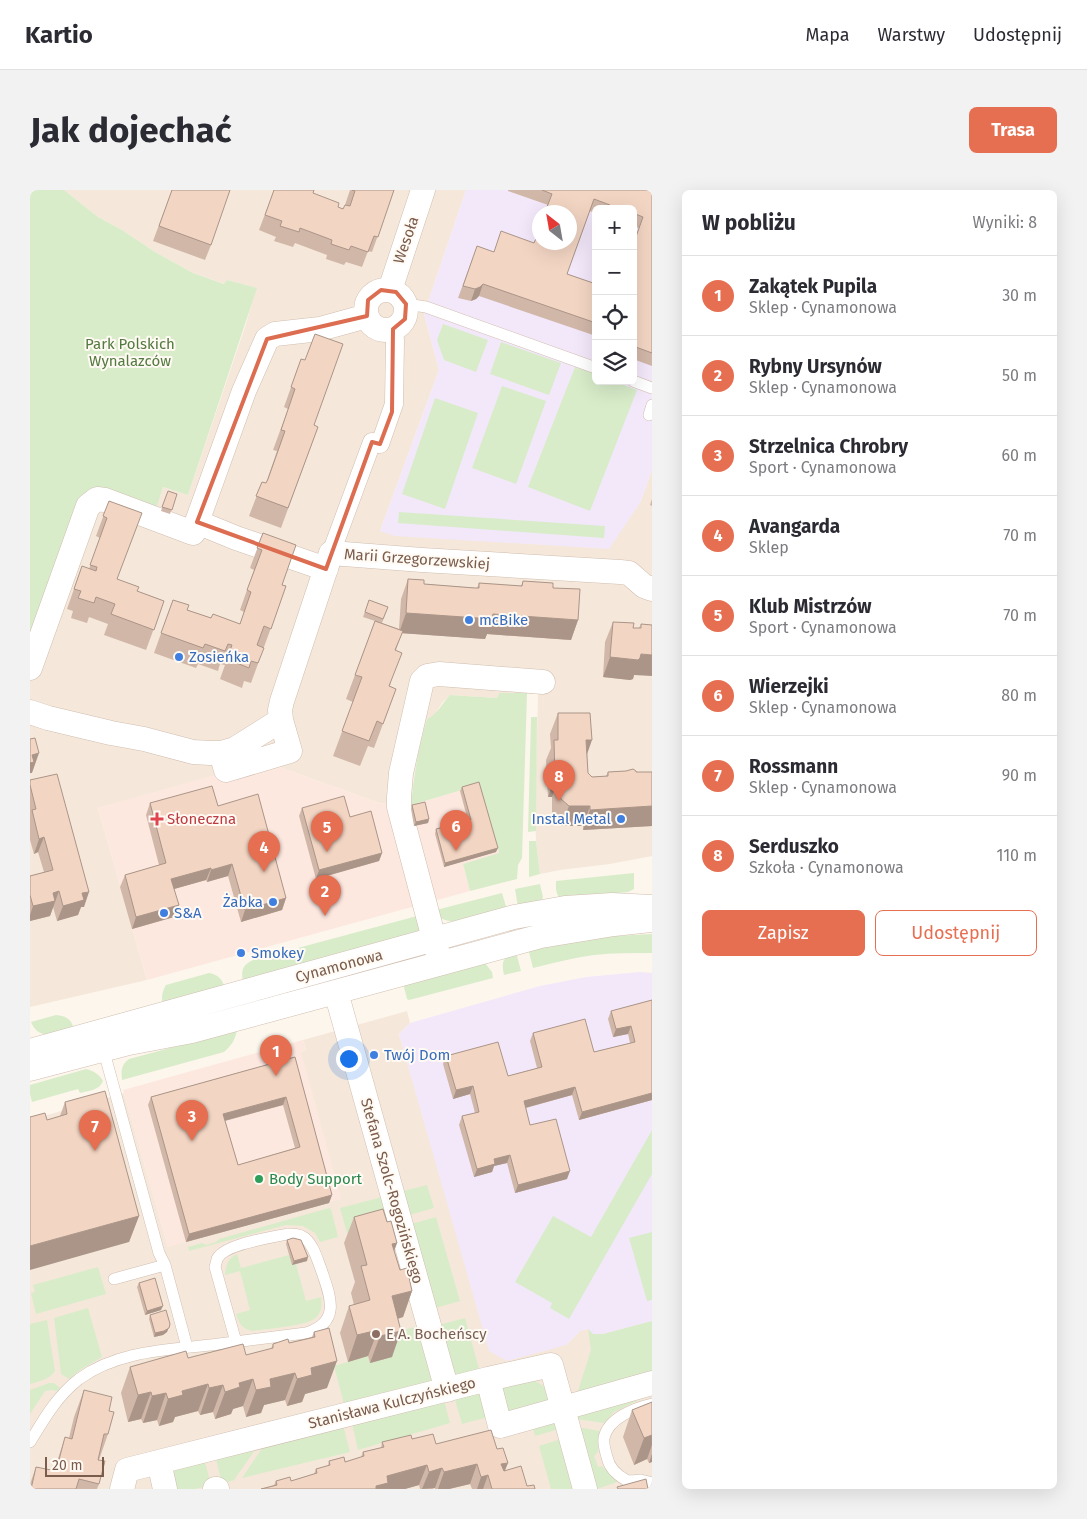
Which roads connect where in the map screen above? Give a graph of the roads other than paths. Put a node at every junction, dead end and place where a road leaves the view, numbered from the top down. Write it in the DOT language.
graph roads {
  1 [pos="423,190"];
  2 [pos="398,297"];
  3 [pos="367,316"];
  4 [pos="393,329"];
  5 [pos="592,367"];
  6 [pos="637,382"];
  7 [pos="652,388"];
  8 [pos="197,522"];
  9 [pos="329,561"];
  10 [pos="652,589"];
  11 [pos="30,668"];
  12 [pos="543,682"];
  13 [pos="30,712"];
  14 [pos="281,720"];
  15 [pos="221,753"];
  16 [pos="652,907"];
  17 [pos="652,920"];
  18 [pos="434,940"];
  19 [pos="440,963"];
  20 [pos="336,992"];
  21 [pos="101,1041"];
  22 [pos="31,1062"];
  23 [pos="165,1265"];
  24 [pos="114,1279"];
  25 [pos="236,1342"];
  26 [pos="187,1347"];
  27 [pos="488,1379"];
  28 [pos="652,1384"];
  29 [pos="447,1390"];
  30 [pos="652,1404"];
  31 [pos="563,1409"];
  32 [pos="30,1442"];
  33 [pos="159,1462"];
  34 [pos="652,1483"];
  35 [pos="122,1489"];
  36 [pos="165,1489"];
  37 [pos="585,1489"];
  1 -- 2 [label="street, Wesoła"];
  2 -- 3 [label="street"];
  2 -- 4 [label="street, Wesoła"];
  2 -- 5 [label="lane"];
  3 -- 4 [label="street"];
  3 -- 8 [label="street"];
  4 -- 9 [label="street, Marii Grzegorzewskiej"];
  6 -- 7 [label="lane"];
  8 -- 9 [label="street"];
  8 -- 11 [label="street"];
  9 -- 10 [label="street, Marii Grzegorzewskiej"];
  9 -- 14 [label="street"];
  12 -- 18 [label="street"];
  13 -- 15 [label="street"];
  14 -- 15 [label="street"];
  14 -- 15 [label="street"];
  16 -- 18 [label="street, Cynamonowa"];
  17 -- 19 [label="street, Cynamonowa"];
  18 -- 19 [label="street"];
  18 -- 21 [label="street, Cynamonowa"];
  19 -- 20 [label="street, Cynamonowa"];
  20 -- 21 [label="street, Cynamonowa"];
  20 -- 29 [label="street, Stefana Szolc-Rogozińskiego"];
  21 -- 22 [label="street, Cynamonowa"];
  21 -- 23 [label="lane"];
  23 -- 24 [label="lane"];
  23 -- 26 [label="lane"];
  25 -- 25 [label="lane"];
  25 -- 26 [label="lane"];
  26 -- 32 [label="lane"];
  27 -- 29 [label="street, Stanisława Kulczyńskiego"];
  27 -- 31 [label="street, Stanisława Kulczyńskiego"];
  27 -- 31 [label="street"];
  28 -- 31 [label="street"];
  29 -- 33 [label="street, Stanisława Kulczyńskiego"];
  30 -- 34 [label="lane"];
  31 -- 37 [label="street, Stanisława Kulczyńskiego"];
  33 -- 35 [label="street, Stanisława Kulczyńskiego"];
  33 -- 36 [label="street"];
}
